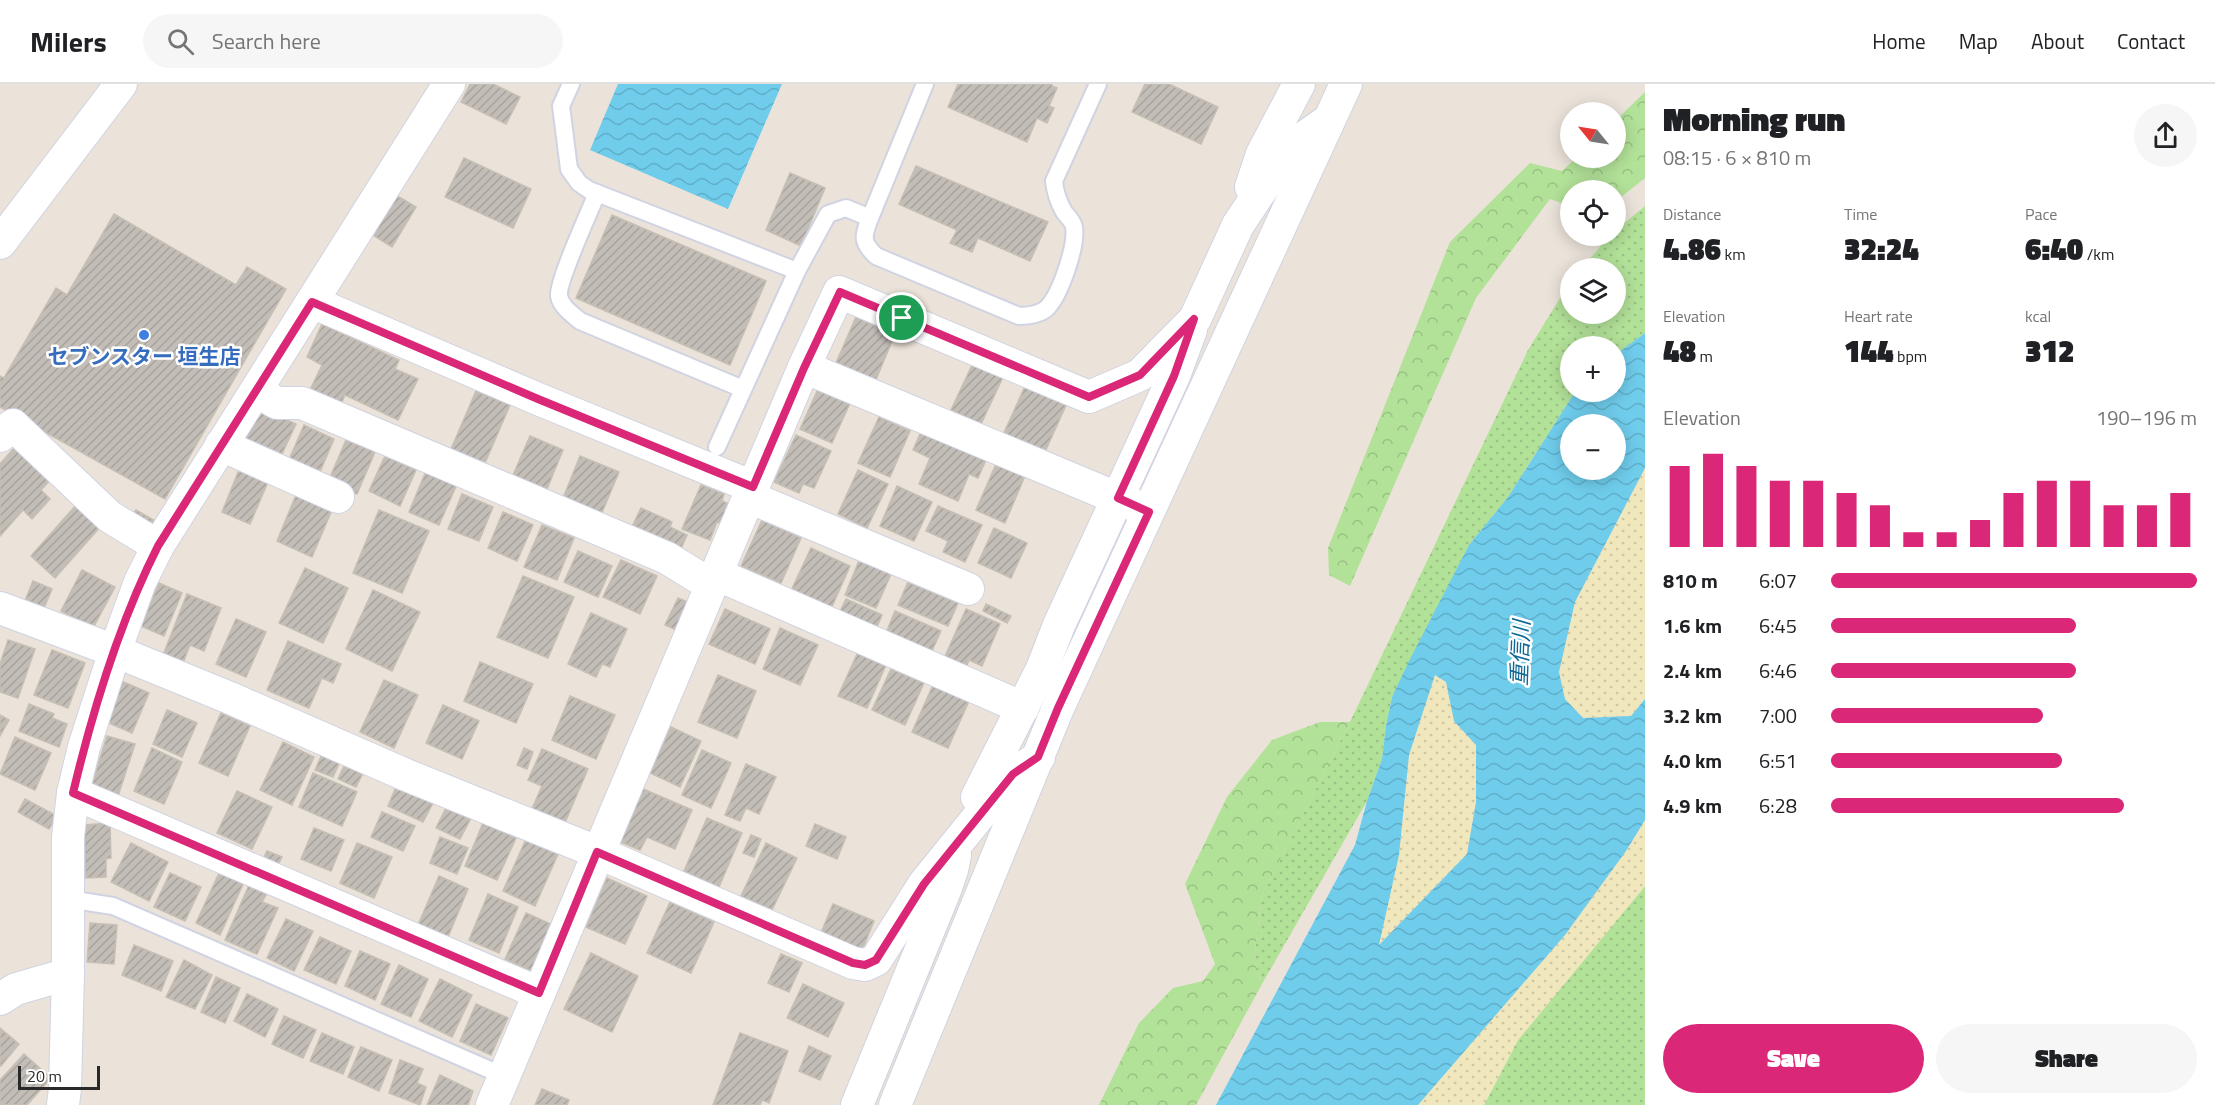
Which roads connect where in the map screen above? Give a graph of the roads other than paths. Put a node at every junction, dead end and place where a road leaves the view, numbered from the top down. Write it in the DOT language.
graph roads {
  1 [pos="121,84"];
  2 [pos="448,84"];
  3 [pos="571,84"];
  4 [pos="925,84"];
  5 [pos="1098,84"];
  6 [pos="1299,84"];
  7 [pos="1346,84"];
  8 [pos="1329,120"];
  9 [pos="597,193"];
  10 [pos="870,218"];
  11 [pos="1238,225"];
  12 [pos="0,243"];
  13 [pos="797,271"];
  14 [pos="312,302"];
  15 [pos="1194,319"];
  16 [pos="804,368"];
  17 [pos="743,389"];
  18 [pos="256,392"];
  19 [pos="0,436"];
  20 [pos="222,446"];
  21 [pos="717,447"];
  22 [pos="751,492"];
  23 [pos="338,497"];
  24 [pos="1118,498"];
  25 [pos="1149,512"];
  26 [pos="158,546"];
  27 [pos="713,580"];
  28 [pos="968,589"];
  29 [pos="0,608"];
  30 [pos="115,651"];
  31 [pos="1023,708"];
  32 [pos="1038,757"];
  33 [pos="73,793"];
  34 [pos="957,845"];
  35 [pos="597,852"];
  36 [pos="69,899"];
  37 [pos="68,974"];
  38 [pos="539,993"];
  39 [pos="0,999"];
  40 [pos="504,1076"];
  41 [pos="63,1105"];
  42 [pos="492,1105"];
  43 [pos="857,1105"];
  44 [pos="895,1105"];
  1 -- 12 [label="street"];
  2 -- 14 [label="street"];
  3 -- 9 [label="lane"];
  4 -- 10 [label="lane"];
  5 -- 10 [label="lane"];
  6 -- 11 [label="street"];
  7 -- 8 [label="street"];
  8 -- 11 [label="street"];
  8 -- 25 [label="street"];
  9 -- 13 [label="lane"];
  9 -- 17 [label="lane"];
  10 -- 13 [label="lane"];
  11 -- 15 [label="street"];
  13 -- 17 [label="lane"];
  14 -- 18 [label="street"];
  14 -- 22 [label="street"];
  15 -- 16 [label="street"];
  15 -- 24 [label="street"];
  16 -- 22 [label="street"];
  16 -- 24 [label="street"];
  17 -- 21 [label="lane"];
  18 -- 20 [label="street"];
  18 -- 27 [label="street"];
  19 -- 26 [label="street"];
  20 -- 23 [label="street"];
  20 -- 26 [label="street"];
  22 -- 27 [label="street"];
  22 -- 28 [label="street"];
  24 -- 25 [label="street"];
  24 -- 31 [label="street"];
  25 -- 32 [label="street"];
  26 -- 30 [label="street"];
  27 -- 31 [label="street"];
  27 -- 35 [label="street"];
  29 -- 30 [label="street"];
  30 -- 33 [label="street"];
  30 -- 35 [label="street"];
  31 -- 34 [label="street"];
  32 -- 34 [label="street"];
  32 -- 44 [label="street"];
  33 -- 36 [label="street"];
  33 -- 38 [label="street"];
  34 -- 35 [label="street"];
  34 -- 43 [label="street"];
  35 -- 38 [label="street"];
  36 -- 37 [label="street"];
  36 -- 40 [label="lane"];
  37 -- 39 [label="street"];
  37 -- 41 [label="street"];
  38 -- 40 [label="street"];
  40 -- 42 [label="street"];
}
